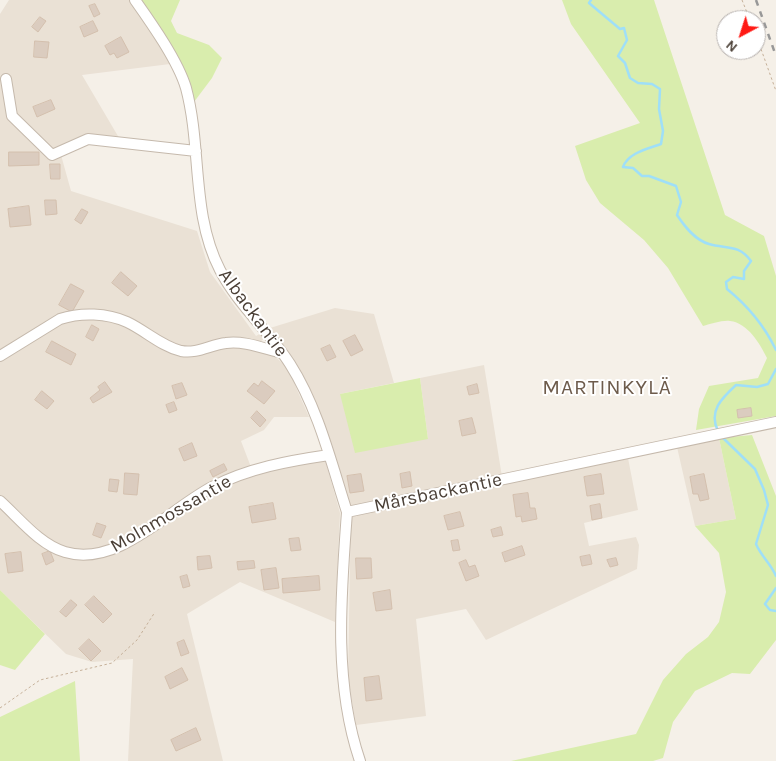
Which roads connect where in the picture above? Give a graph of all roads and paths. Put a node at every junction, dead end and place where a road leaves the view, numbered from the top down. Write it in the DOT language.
graph roads {
  1 [pos="135,0"];
  2 [pos="765,60"];
  3 [pos="6,79"];
  4 [pos="776,91"];
  5 [pos="196,151"];
  6 [pos="282,353"];
  7 [pos="0,356"];
  8 [pos="776,422"];
  9 [pos="329,454"];
  10 [pos="0,501"];
  11 [pos="346,512"];
  12 [pos="155,612"];
  13 [pos="0,708"];
  14 [pos="356,748"];
  15 [pos="354,761"];
  16 [pos="360,761"];
  1 -- 5 [label="street, Albackantie"];
  2 -- 4 [label="path"];
  3 -- 5 [label="street"];
  5 -- 6 [label="street, Albackantie"];
  6 -- 7 [label="street"];
  6 -- 9 [label="street, Albackantie"];
  8 -- 11 [label="street, Mårsbackantie"];
  9 -- 10 [label="street, Molnmossantie"];
  9 -- 11 [label="street, Albackantie"];
  11 -- 14 [label="street"];
  12 -- 13 [label="path"];
  14 -- 15 [label="street"];
  14 -- 16 [label="street"];
}
